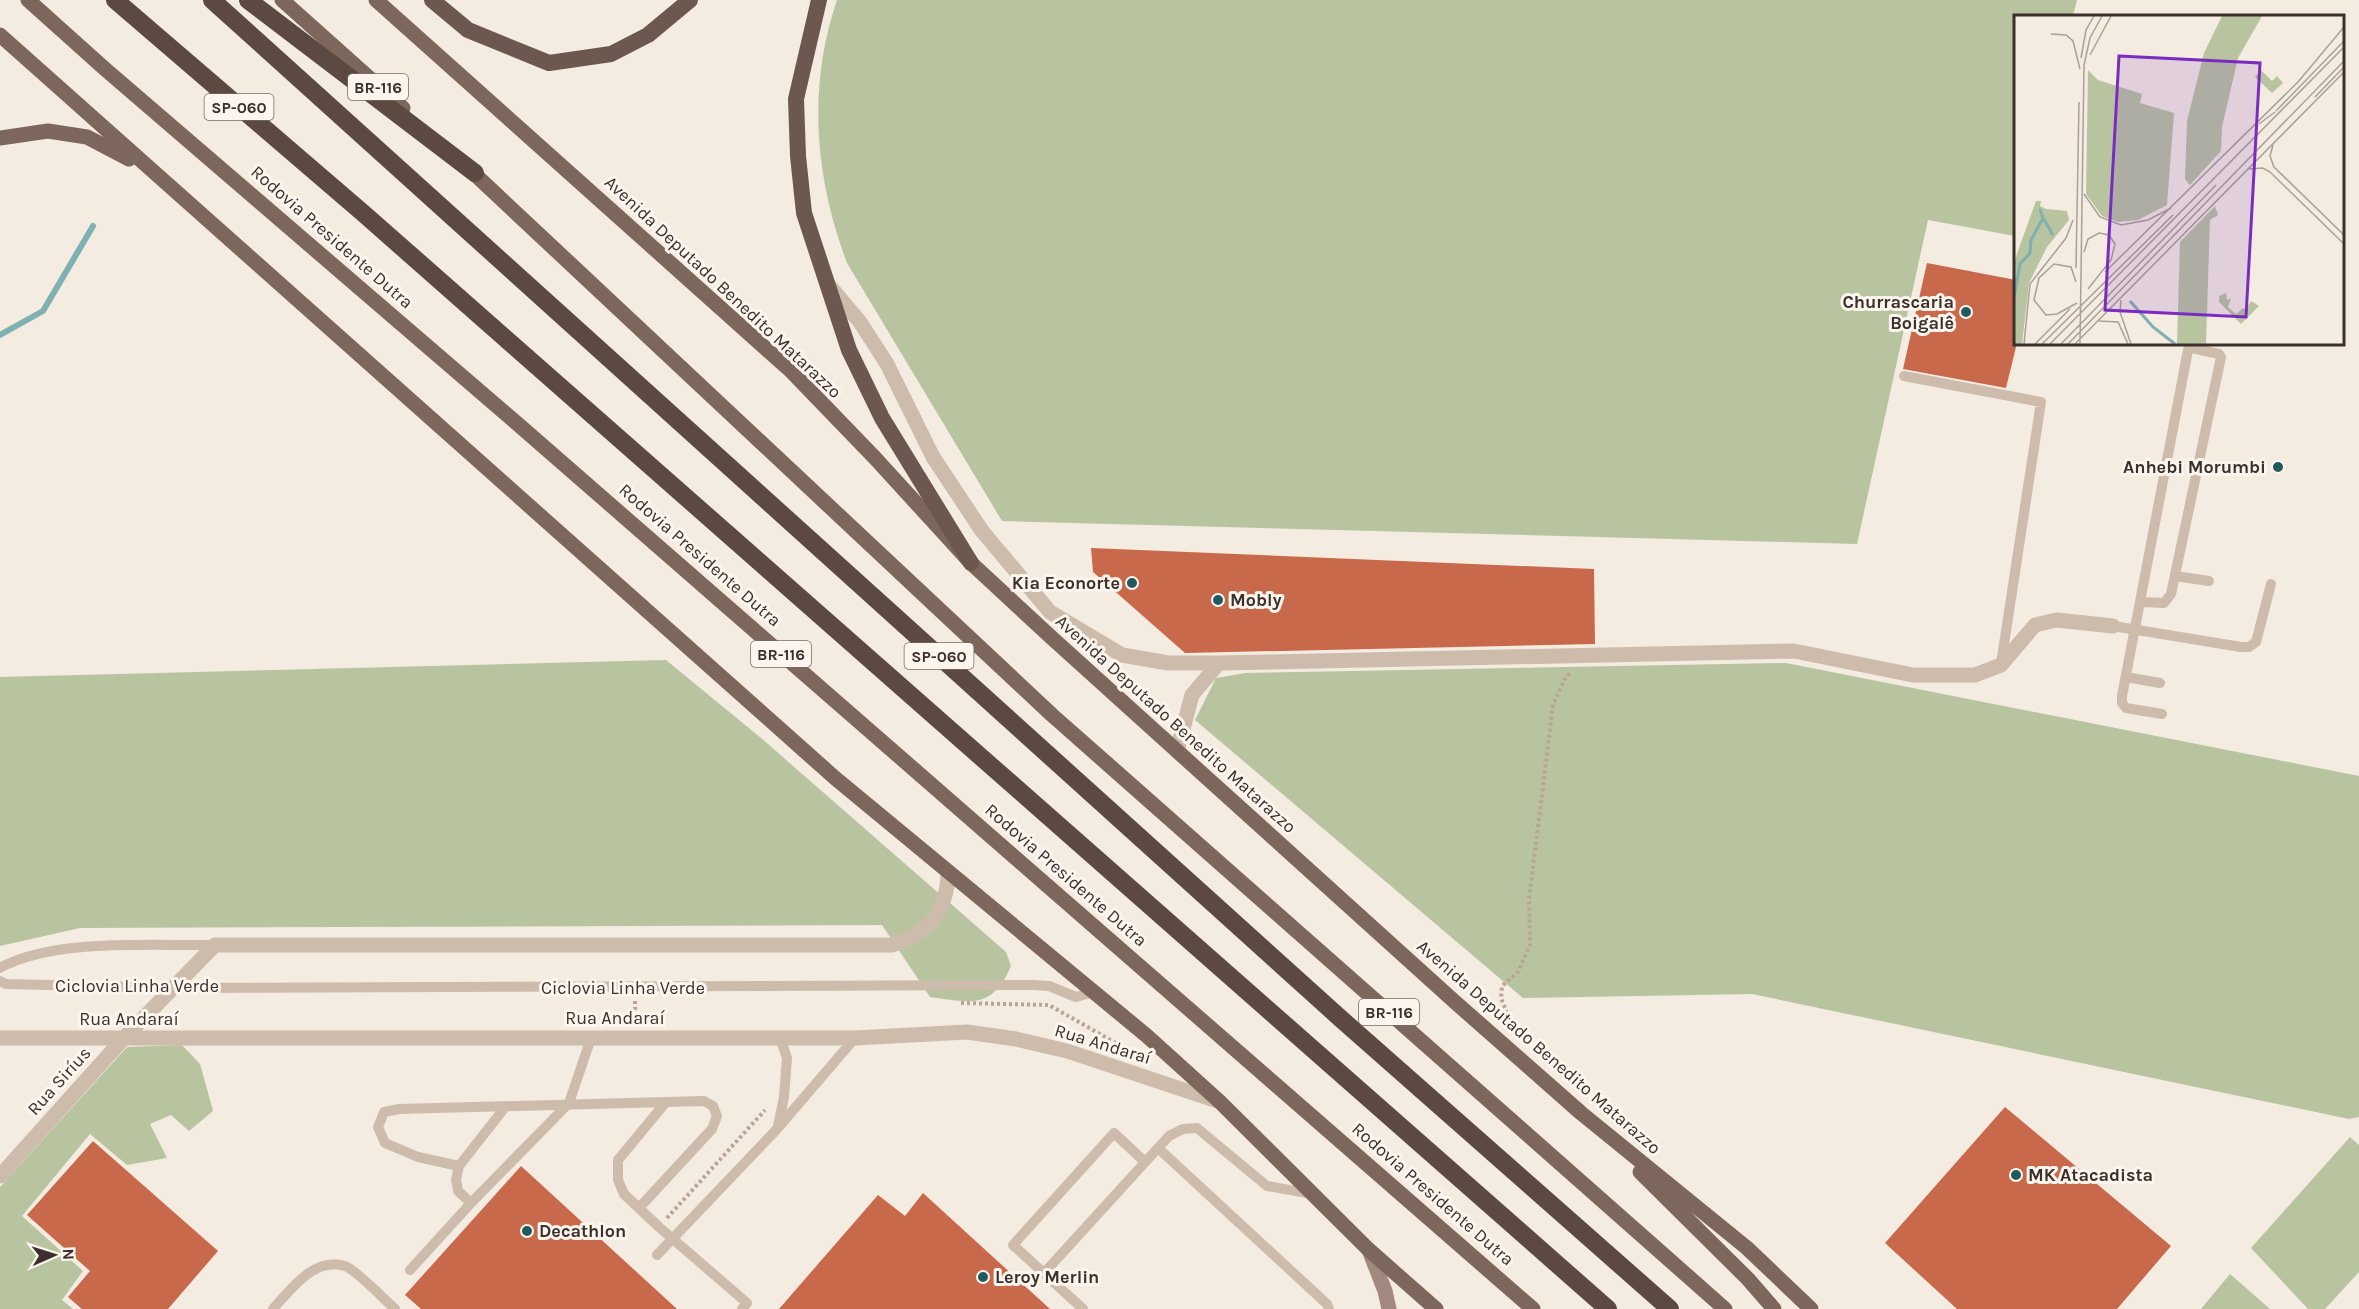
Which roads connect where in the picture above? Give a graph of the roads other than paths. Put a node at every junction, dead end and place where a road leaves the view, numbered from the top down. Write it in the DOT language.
graph roads {
  1 [pos="28,0"];
  2 [pos="115,0"];
  3 [pos="212,0"];
  4 [pos="248,0"];
  5 [pos="282,0"];
  6 [pos="376,0"];
  7 [pos="432,0"];
  8 [pos="690,0"];
  9 [pos="819,0"];
  10 [pos="0,35"];
  11 [pos="0,138"];
  12 [pos="150,170"];
  13 [pos="475,173"];
  14 [pos="824,279"];
  15 [pos="1904,376"];
  16 [pos="971,563"];
  17 [pos="2175,576"];
  18 [pos="2209,581"];
  19 [pos="2271,584"];
  20 [pos="2142,602"];
  21 [pos="2112,626"];
  22 [pos="2136,630"];
  23 [pos="1219,663"];
  24 [pos="2001,665"];
  25 [pos="2126,677"];
  26 [pos="2160,683"];
  27 [pos="2162,714"];
  28 [pos="1177,751"];
  29 [pos="948,874"];
  30 [pos="215,945"];
  31 [pos="0,968"];
  32 [pos="0,981"];
  33 [pos="173,988"];
  34 [pos="1094,992"];
  35 [pos="0,1038"];
  36 [pos="591,1038"];
  37 [pos="780,1038"];
  38 [pos="855,1038"];
  39 [pos="123,1039"];
  40 [pos="666,1101"];
  41 [pos="1220,1102"];
  42 [pos="569,1103"];
  43 [pos="506,1106"];
  44 [pos="1581,1113"];
  45 [pos="777,1129"];
  46 [pos="1158,1148"];
  47 [pos="1145,1162"];
  48 [pos="459,1166"];
  49 [pos="0,1176"];
  50 [pos="1314,1194"];
  51 [pos="471,1203"];
  52 [pos="639,1208"];
  53 [pos="671,1238"];
  54 [pos="1369,1250"];
  55 [pos="657,1255"];
  56 [pos="410,1270"];
  57 [pos="1044,1273"];
  58 [pos="273,1309"];
  59 [pos="395,1309"];
  60 [pos="742,1309"];
  61 [pos="1083,1309"];
  62 [pos="1329,1309"];
  63 [pos="1389,1309"];
  64 [pos="1436,1309"];
  65 [pos="1533,1309"];
  66 [pos="1608,1309"];
  67 [pos="1670,1309"];
  68 [pos="1725,1309"];
  69 [pos="1774,1309"];
  70 [pos="1811,1309"];
  1 -- 65 [label="main road, Rodovia Presidente Dutra / BR-116"];
  2 -- 66 [label="highway, Rodovia Presidente Dutra / SP-060"];
  3 -- 67 [label="highway, SP-060"];
  4 -- 13 [label="highway"];
  5 -- 13 [label="main road, BR-116"];
  6 -- 16 [label="main road, Avenida Deputado Benedito Matarazzo"];
  7 -- 8 [label="highway"];
  9 -- 14 [label="highway"];
  10 -- 12 [label="main road"];
  11 -- 12 [label="main road"];
  12 -- 29 [label="main road"];
  13 -- 68 [label="main road, BR-116"];
  14 -- 16 [label="highway"];
  14 -- 23 [label="street"];
  15 -- 24 [label="lane"];
  16 -- 28 [label="main road, Avenida Deputado Benedito Matarazzo"];
  17 -- 18 [label="lane"];
  17 -- 20 [label="lane"];
  17 -- 20 [label="lane"];
  19 -- 22 [label="lane"];
  20 -- 22 [label="lane"];
  21 -- 22 [label="lane"];
  21 -- 24 [label="street"];
  22 -- 25 [label="lane"];
  23 -- 24 [label="street"];
  23 -- 28 [label="street"];
  25 -- 26 [label="lane"];
  25 -- 27 [label="lane"];
  28 -- 44 [label="main road, Avenida Deputado Benedito Matarazzo"];
  29 -- 30 [label="street"];
  29 -- 34 [label="main road"];
  30 -- 31 [label="lane"];
  30 -- 33 [label="street, Rua Siríus"];
  32 -- 33 [label="lane"];
  33 -- 34 [label="lane"];
  33 -- 39 [label="street, Rua Siríus"];
  34 -- 41 [label="main road"];
  35 -- 39 [label="street, Rua Andaraí"];
  36 -- 37 [label="street, Rua Andaraí"];
  36 -- 39 [label="street, Rua Andaraí"];
  36 -- 42 [label="lane"];
  37 -- 38 [label="street, Rua Andaraí"];
  37 -- 45 [label="lane"];
  38 -- 41 [label="street, Rua Andaraí"];
  38 -- 45 [label="lane"];
  39 -- 49 [label="street, Rua Siríus"];
  40 -- 42 [label="lane"];
  40 -- 52 [label="lane"];
  40 -- 52 [label="lane"];
  41 -- 50 [label="main road"];
  42 -- 43 [label="lane"];
  42 -- 51 [label="lane"];
  43 -- 48 [label="lane"];
  43 -- 48 [label="lane"];
  44 -- 69 [label="main road"];
  44 -- 70 [label="main road, Avenida Deputado Benedito Matarazzo"];
  45 -- 53 [label="lane"];
  46 -- 47 [label="lane"];
  46 -- 50 [label="lane"];
  46 -- 62 [label="lane"];
  47 -- 57 [label="lane"];
  47 -- 57 [label="lane"];
  48 -- 51 [label="lane"];
  50 -- 54 [label="main road"];
  51 -- 56 [label="lane"];
  52 -- 53 [label="lane"];
  53 -- 55 [label="lane"];
  53 -- 60 [label="lane"];
  54 -- 63 [label="main road"];
  54 -- 64 [label="main road"];
  57 -- 61 [label="lane"];
  58 -- 59 [label="lane"];
}
